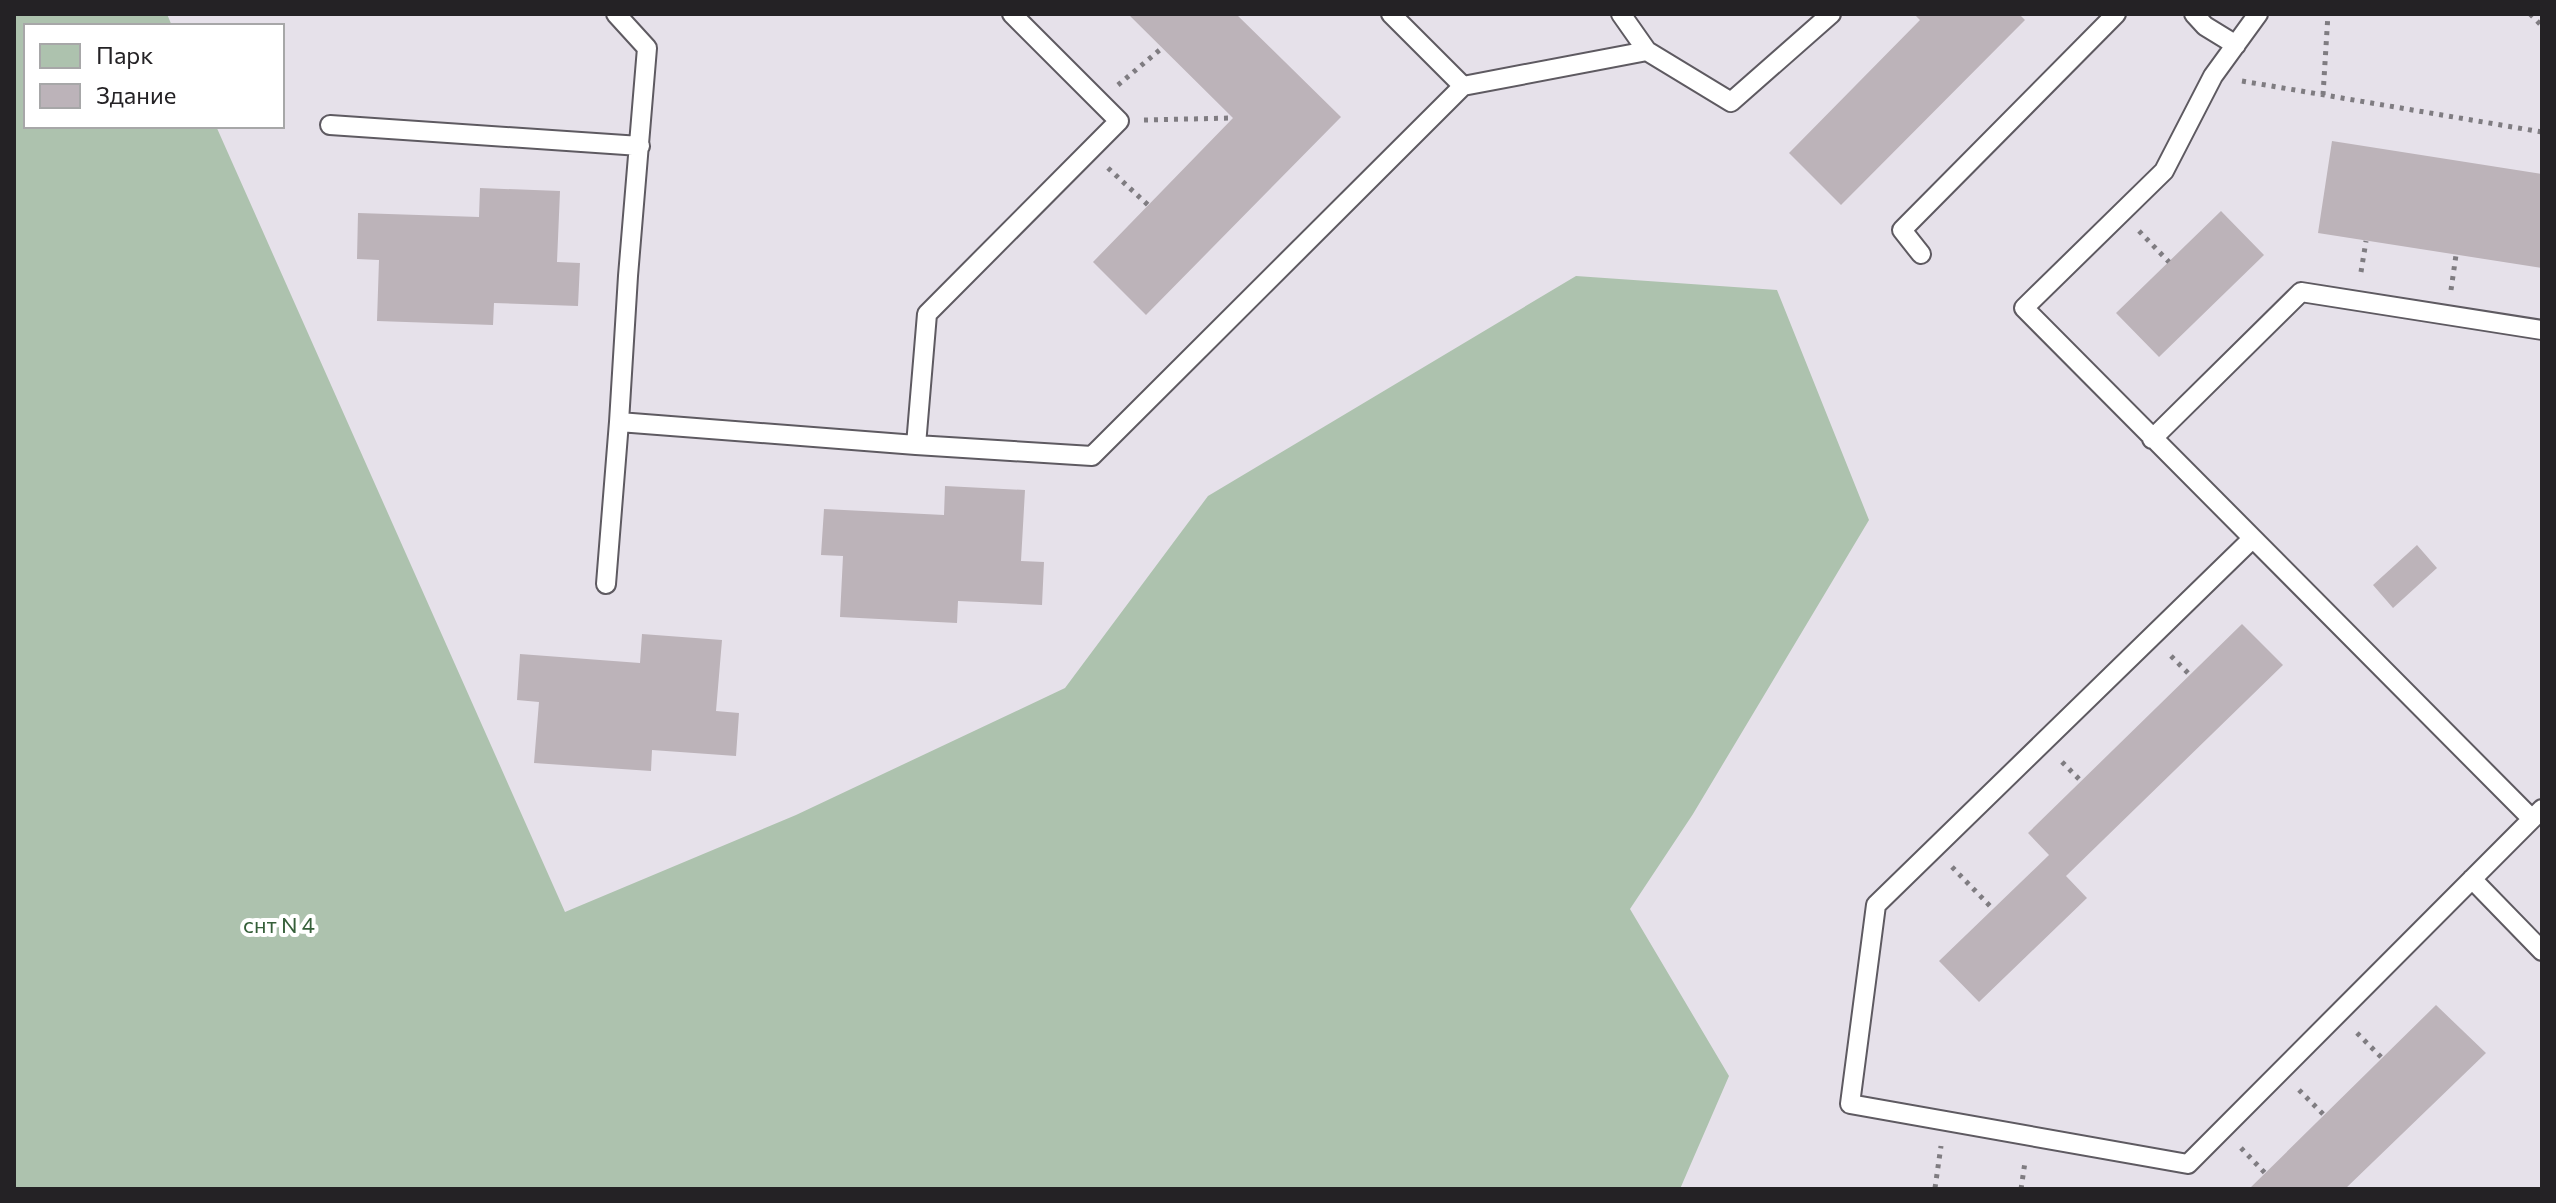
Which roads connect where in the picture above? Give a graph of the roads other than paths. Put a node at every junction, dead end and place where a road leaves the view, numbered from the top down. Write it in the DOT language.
graph roads {
  1 [pos="616,14"];
  2 [pos="1012,14"];
  3 [pos="1391,14"];
  4 [pos="1621,14"];
  5 [pos="1831,14"];
  6 [pos="2116,14"];
  7 [pos="2194,14"];
  8 [pos="2258,14"];
  9 [pos="2236,45"];
  10 [pos="1647,51"];
  11 [pos="1463,86"];
  12 [pos="330,125"];
  13 [pos="640,146"];
  14 [pos="1921,254"];
  15 [pos="2542,330"];
  16 [pos="619,422"];
  17 [pos="2152,439"];
  18 [pos="916,445"];
  19 [pos="2252,539"];
  20 [pos="606,584"];
  21 [pos="2537,814"];
  22 [pos="2472,879"];
  23 [pos="2542,951"];
  1 -- 13 [label="lane"];
  2 -- 18 [label="lane"];
  3 -- 11 [label="lane"];
  4 -- 10 [label="lane"];
  5 -- 10 [label="lane"];
  6 -- 14 [label="lane"];
  7 -- 9 [label="lane"];
  8 -- 9 [label="lane"];
  9 -- 17 [label="lane"];
  10 -- 11 [label="lane"];
  11 -- 18 [label="lane"];
  12 -- 13 [label="lane"];
  13 -- 16 [label="lane"];
  15 -- 17 [label="lane"];
  16 -- 18 [label="lane"];
  16 -- 20 [label="lane"];
  17 -- 19 [label="lane"];
  19 -- 21 [label="lane"];
  19 -- 22 [label="lane"];
  21 -- 22 [label="lane"];
  22 -- 23 [label="lane"];
}
